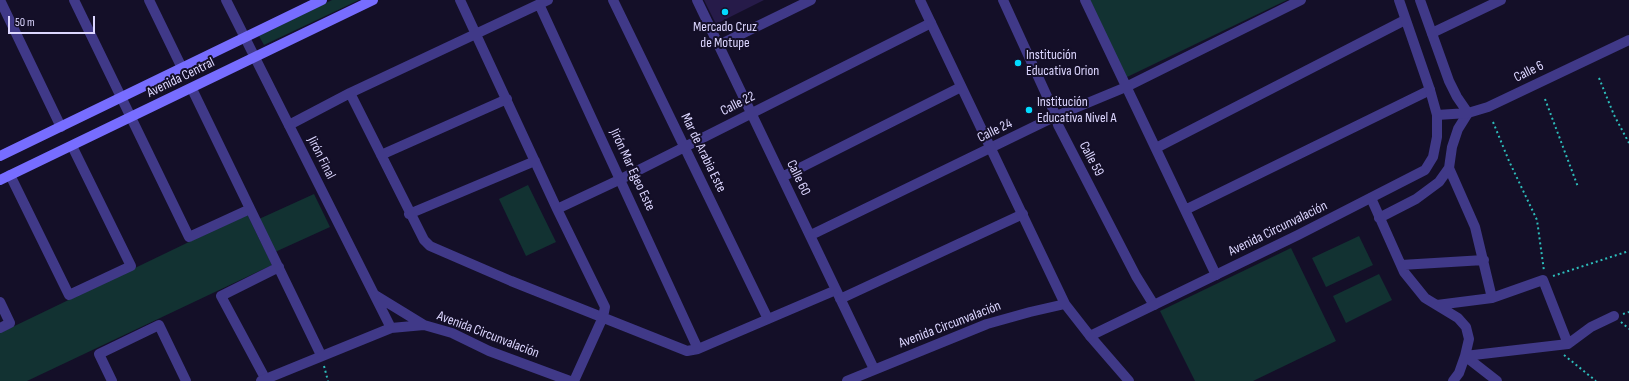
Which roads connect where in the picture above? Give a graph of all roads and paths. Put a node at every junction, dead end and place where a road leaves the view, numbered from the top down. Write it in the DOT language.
graph roads {
  1 [pos="0,0"];
  2 [pos="74,0"];
  3 [pos="149,0"];
  4 [pos="226,0"];
  5 [pos="322,0"];
  6 [pos="373,0"];
  7 [pos="460,0"];
  8 [pos="613,0"];
  9 [pos="697,0"];
  10 [pos="811,0"];
  11 [pos="920,0"];
  12 [pos="1003,0"];
  13 [pos="1085,0"];
  14 [pos="1301,0"];
  15 [pos="1399,0"];
  16 [pos="1420,0"];
  17 [pos="1501,0"];
  18 [pos="544,2"];
  19 [pos="1405,20"];
  20 [pos="931,23"];
  21 [pos="1432,33"];
  22 [pos="477,34"];
  23 [pos="245,38"];
  24 [pos="1629,40"];
  25 [pos="719,45"];
  26 [pos="256,58"];
  27 [pos="182,68"];
  28 [pos="1599,78"];
  29 [pos="961,87"];
  30 [pos="1126,87"];
  31 [pos="192,89"];
  32 [pos="1430,90"];
  33 [pos="350,93"];
  34 [pos="122,97"];
  35 [pos="506,99"];
  36 [pos="1546,99"];
  37 [pos="751,112"];
  38 [pos="1468,112"];
  39 [pos="1436,115"];
  40 [pos="1056,116"];
  41 [pos="132,117"];
  42 [pos="1493,122"];
  43 [pos="289,125"];
  44 [pos="61,127"];
  45 [pos="1629,143"];
  46 [pos="72,146"];
  47 [pos="684,147"];
  48 [pos="992,148"];
  49 [pos="1156,148"];
  50 [pos="1,154"];
  51 [pos="381,155"];
  52 [pos="535,161"];
  53 [pos="1449,168"];
  54 [pos="10,175"];
  55 [pos="782,177"];
  56 [pos="621,179"];
  57 [pos="0,180"];
  58 [pos="1578,187"];
  59 [pos="1371,198"];
  60 [pos="250,209"];
  61 [pos="556,209"];
  62 [pos="1185,210"];
  63 [pos="409,214"];
  64 [pos="1023,214"];
  65 [pos="1379,218"];
  66 [pos="811,235"];
  67 [pos="1629,251"];
  68 [pos="1484,260"];
  69 [pos="1401,265"];
  70 [pos="279,266"];
  71 [pos="1216,275"];
  72 [pos="1543,280"];
  73 [pos="374,294"];
  74 [pos="838,294"];
  75 [pos="1492,298"];
  76 [pos="0,302"];
  77 [pos="1065,304"];
  78 [pos="1154,305"];
  79 [pos="1437,305"];
  80 [pos="1614,316"];
  81 [pos="603,318"];
  82 [pos="768,319"];
  83 [pos="424,325"];
  84 [pos="0,328"];
  85 [pos="391,328"];
  86 [pos="1090,336"];
  87 [pos="1550,344"];
  88 [pos="1568,344"];
  89 [pos="698,349"];
  90 [pos="321,355"];
  91 [pos="1465,356"];
  92 [pos="874,369"];
  93 [pos="1459,378"];
  94 [pos="263,380"];
  95 [pos="112,381"];
  96 [pos="186,381"];
  97 [pos="328,381"];
  98 [pos="570,381"];
  99 [pos="574,381"];
  100 [pos="847,381"];
  101 [pos="1129,381"];
  102 [pos="1497,381"];
  103 [pos="1596,381"];
  1 -- 44 [label="street"];
  2 -- 34 [label="street"];
  3 -- 27 [label="street"];
  4 -- 23 [label="street, Jirón Final"];
  5 -- 23 [label="main road, Avenida Central"];
  6 -- 26 [label="main road, Avenida Central"];
  7 -- 22 [label="street"];
  8 -- 47 [label="street, Mar de Arabia Este"];
  9 -- 25 [label="street, Calle 60"];
  10 -- 25 [label="street"];
  11 -- 20 [label="street"];
  12 -- 40 [label="street, Calle 59"];
  13 -- 30 [label="street"];
  14 -- 30 [label="street, Calle 24"];
  15 -- 19 [label="street, Avenida Circunvalación"];
  16 -- 21 [label="street"];
  17 -- 21 [label="street"];
  18 -- 22 [label="street"];
  18 -- 56 [label="street, Jirón Mar Egeo Este"];
  19 -- 32 [label="street, Avenida Circunvalación"];
  19 -- 49 [label="street"];
  20 -- 29 [label="street"];
  20 -- 37 [label="street, Calle 22"];
  21 -- 38 [label="street"];
  22 -- 33 [label="street"];
  22 -- 35 [label="street"];
  23 -- 26 [label="street, Jirón Final"];
  23 -- 27 [label="main road, Avenida Central"];
  24 -- 38 [label="street, Calle 6"];
  25 -- 37 [label="street, Calle 60"];
  26 -- 31 [label="main road, Avenida Central"];
  26 -- 43 [label="street, Jirón Final"];
  27 -- 34 [label="main road, Avenida Central"];
  28 -- 45 [label="path"];
  29 -- 48 [label="street"];
  29 -- 55 [label="street"];
  30 -- 40 [label="street, Calle 24"];
  30 -- 49 [label="street"];
  31 -- 41 [label="main road, Avenida Central"];
  31 -- 60 [label="street"];
  32 -- 39 [label="street, Avenida Circunvalación"];
  32 -- 62 [label="street"];
  33 -- 43 [label="street"];
  33 -- 51 [label="street"];
  34 -- 41 [label="street"];
  34 -- 44 [label="main road, Avenida Central"];
  35 -- 51 [label="street"];
  35 -- 52 [label="street"];
  36 -- 58 [label="path"];
  37 -- 47 [label="street, Calle 22"];
  37 -- 55 [label="street, Calle 60"];
  38 -- 39 [label="street, Calle 6"];
  38 -- 53 [label="street"];
  39 -- 59 [label="street, Avenida Circunvalación"];
  40 -- 48 [label="street, Calle 24"];
  40 -- 78 [label="street, Calle 59"];
  41 -- 46 [label="main road, Avenida Central"];
  41 -- 60 [label="street"];
  42 -- 72 [label="path"];
  43 -- 73 [label="street, Jirón Final"];
  44 -- 50 [label="main road, Avenida Central"];
  46 -- 54 [label="main road, Avenida Central"];
  46 -- 54 [label="street"];
  47 -- 56 [label="street, Calle 22"];
  47 -- 82 [label="street, Mar de Arabia Este"];
  48 -- 64 [label="street"];
  48 -- 66 [label="street, Calle 24"];
  49 -- 62 [label="street"];
  51 -- 63 [label="street"];
  52 -- 61 [label="street"];
  52 -- 63 [label="street"];
  53 -- 65 [label="street"];
  53 -- 68 [label="street"];
  54 -- 57 [label="main road, Avenida Central"];
  55 -- 66 [label="street, Calle 60"];
  56 -- 61 [label="street, Calle 22"];
  56 -- 89 [label="street, Jirón Mar Egeo Este"];
  59 -- 65 [label="street"];
  59 -- 71 [label="street, Avenida Circunvalación"];
  60 -- 70 [label="street"];
  61 -- 81 [label="street"];
  62 -- 71 [label="street"];
  63 -- 81 [label="street"];
  64 -- 74 [label="street"];
  64 -- 77 [label="street"];
  65 -- 69 [label="street"];
  66 -- 74 [label="street, Calle 60"];
  67 -- 72 [label="path"];
  68 -- 69 [label="street"];
  68 -- 75 [label="street"];
  69 -- 79 [label="street"];
  70 -- 90 [label="street"];
  70 -- 94 [label="street"];
  71 -- 78 [label="street, Avenida Circunvalación"];
  72 -- 75 [label="street"];
  72 -- 88 [label="street"];
  73 -- 83 [label="street"];
  73 -- 85 [label="street, Jirón Final"];
  74 -- 82 [label="street"];
  74 -- 92 [label="street, Calle 60"];
  75 -- 79 [label="street"];
  76 -- 84 [label="street"];
  77 -- 86 [label="street"];
  77 -- 92 [label="street, Avenida Circunvalación"];
  78 -- 86 [label="street, Avenida Circunvalación"];
  79 -- 91 [label="street"];
  80 -- 88 [label="street"];
  81 -- 89 [label="street"];
  81 -- 99 [label="street"];
  82 -- 89 [label="street"];
  83 -- 85 [label="street, Avenida Circunvalación"];
  83 -- 98 [label="street, Avenida Circunvalación"];
  85 -- 90 [label="street, Avenida Circunvalación"];
  86 -- 101 [label="street"];
  87 -- 88 [label="street"];
  87 -- 91 [label="street"];
  87 -- 103 [label="path"];
  90 -- 94 [label="street, Avenida Circunvalación"];
  90 -- 97 [label="path"];
  91 -- 93 [label="street"];
  91 -- 102 [label="street"];
  92 -- 100 [label="street, Avenida Circunvalación"];
  95 -- 96 [label="street"];
}
